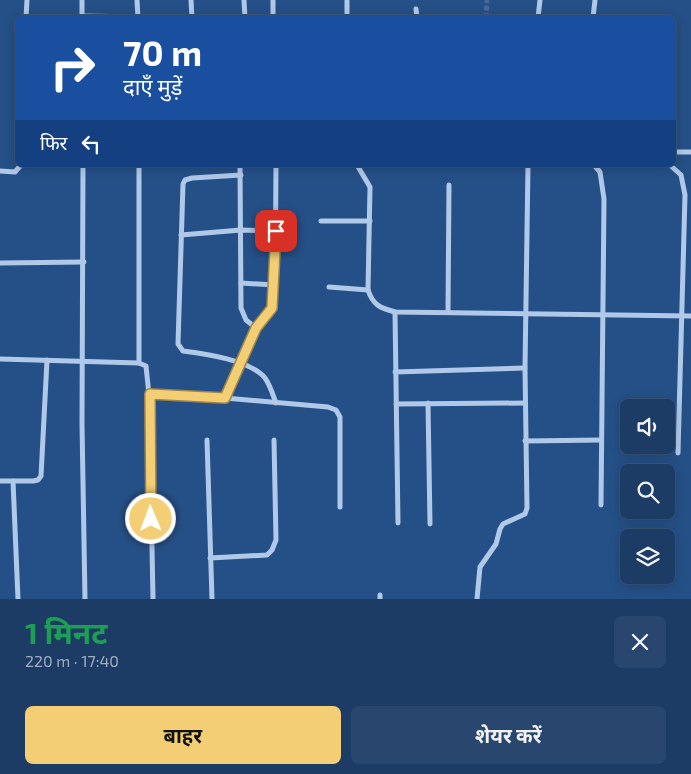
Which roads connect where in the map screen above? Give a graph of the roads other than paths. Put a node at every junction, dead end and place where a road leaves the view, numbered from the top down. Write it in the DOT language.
graph roads {
  1 [pos="27,0"];
  2 [pos="82,0"];
  3 [pos="137,0"];
  4 [pos="191,0"];
  5 [pos="244,0"];
  6 [pos="274,0"];
  7 [pos="540,0"];
  8 [pos="594,0"];
  9 [pos="347,1"];
  10 [pos="416,9"];
  11 [pos="26,15"];
  12 [pos="82,15"];
  13 [pos="138,15"];
  14 [pos="192,15"];
  15 [pos="245,15"];
  16 [pos="273,15"];
  17 [pos="347,15"];
  18 [pos="417,15"];
  19 [pos="538,15"];
  20 [pos="593,15"];
  21 [pos="676,152"];
  22 [pos="691,152"];
  23 [pos="19,167"];
  24 [pos="84,167"];
  25 [pos="139,167"];
  26 [pos="240,167"];
  27 [pos="276,167"];
  28 [pos="358,167"];
  29 [pos="528,167"];
  30 [pos="596,167"];
  31 [pos="672,167"];
  32 [pos="0,171"];
  33 [pos="240,175"];
  34 [pos="450,185"];
  35 [pos="321,221"];
  36 [pos="370,221"];
  37 [pos="241,230"];
  38 [pos="276,231"];
  39 [pos="181,235"];
  40 [pos="84,262"];
  41 [pos="0,263"];
  42 [pos="241,283"];
  43 [pos="275,285"];
  44 [pos="328,287"];
  45 [pos="368,290"];
  46 [pos="395,312"];
  47 [pos="448,312"];
  48 [pos="525,312"];
  49 [pos="602,314"];
  50 [pos="681,316"];
  51 [pos="691,316"];
  52 [pos="256,328"];
  53 [pos="0,359"];
  54 [pos="48,360"];
  55 [pos="82,360"];
  56 [pos="139,363"];
  57 [pos="240,364"];
  58 [pos="525,368"];
  59 [pos="395,372"];
  60 [pos="150,394"];
  61 [pos="225,398"];
  62 [pos="276,403"];
  63 [pos="428,403"];
  64 [pos="525,403"];
  65 [pos="396,404"];
  66 [pos="207,440"];
  67 [pos="274,440"];
  68 [pos="601,440"];
  69 [pos="525,441"];
  70 [pos="678,452"];
  71 [pos="0,481"];
  72 [pos="13,482"];
  73 [pos="601,505"];
  74 [pos="340,507"];
  75 [pos="398,523"];
  76 [pos="430,524"];
  77 [pos="210,558"];
  78 [pos="18,599"];
  79 [pos="85,599"];
  80 [pos="153,599"];
  81 [pos="212,599"];
  82 [pos="477,599"];
  1 -- 11 [label="street"];
  2 -- 12 [label="street"];
  3 -- 13 [label="street"];
  4 -- 14 [label="street"];
  5 -- 15 [label="street"];
  6 -- 16 [label="street"];
  7 -- 19 [label="street"];
  8 -- 20 [label="street"];
  9 -- 17 [label="street"];
  10 -- 18 [label="street"];
  21 -- 22 [label="street"];
  23 -- 32 [label="street"];
  24 -- 40 [label="street"];
  25 -- 56 [label="street"];
  26 -- 33 [label="street"];
  27 -- 38 [label="street"];
  28 -- 36 [label="street"];
  29 -- 48 [label="street"];
  30 -- 49 [label="street"];
  31 -- 50 [label="street"];
  33 -- 37 [label="street"];
  33 -- 39 [label="street"];
  34 -- 47 [label="street"];
  35 -- 36 [label="street"];
  36 -- 45 [label="street"];
  37 -- 38 [label="street"];
  37 -- 39 [label="street"];
  37 -- 42 [label="street"];
  38 -- 43 [label="street"];
  39 -- 57 [label="street"];
  40 -- 41 [label="street"];
  40 -- 55 [label="street"];
  42 -- 43 [label="street"];
  42 -- 52 [label="street"];
  43 -- 52 [label="street"];
  44 -- 45 [label="street"];
  45 -- 46 [label="street"];
  46 -- 47 [label="street"];
  46 -- 59 [label="street"];
  47 -- 48 [label="street"];
  48 -- 49 [label="street"];
  48 -- 58 [label="street"];
  49 -- 50 [label="street"];
  49 -- 68 [label="street"];
  50 -- 51 [label="street"];
  50 -- 70 [label="street"];
  52 -- 57 [label="street"];
  53 -- 54 [label="street"];
  54 -- 55 [label="street"];
  54 -- 72 [label="street"];
  55 -- 56 [label="street"];
  55 -- 79 [label="street"];
  56 -- 60 [label="street"];
  57 -- 61 [label="street"];
  57 -- 62 [label="street"];
  58 -- 59 [label="street"];
  58 -- 64 [label="street"];
  59 -- 65 [label="street"];
  60 -- 61 [label="street"];
  60 -- 80 [label="street"];
  61 -- 62 [label="street"];
  62 -- 74 [label="street"];
  63 -- 64 [label="street"];
  63 -- 65 [label="street"];
  63 -- 76 [label="street"];
  64 -- 69 [label="street"];
  65 -- 75 [label="street"];
  66 -- 77 [label="street"];
  67 -- 77 [label="street"];
  68 -- 69 [label="street"];
  68 -- 73 [label="street"];
  69 -- 82 [label="street"];
  71 -- 72 [label="street"];
  72 -- 78 [label="street"];
  77 -- 81 [label="street"];
}
